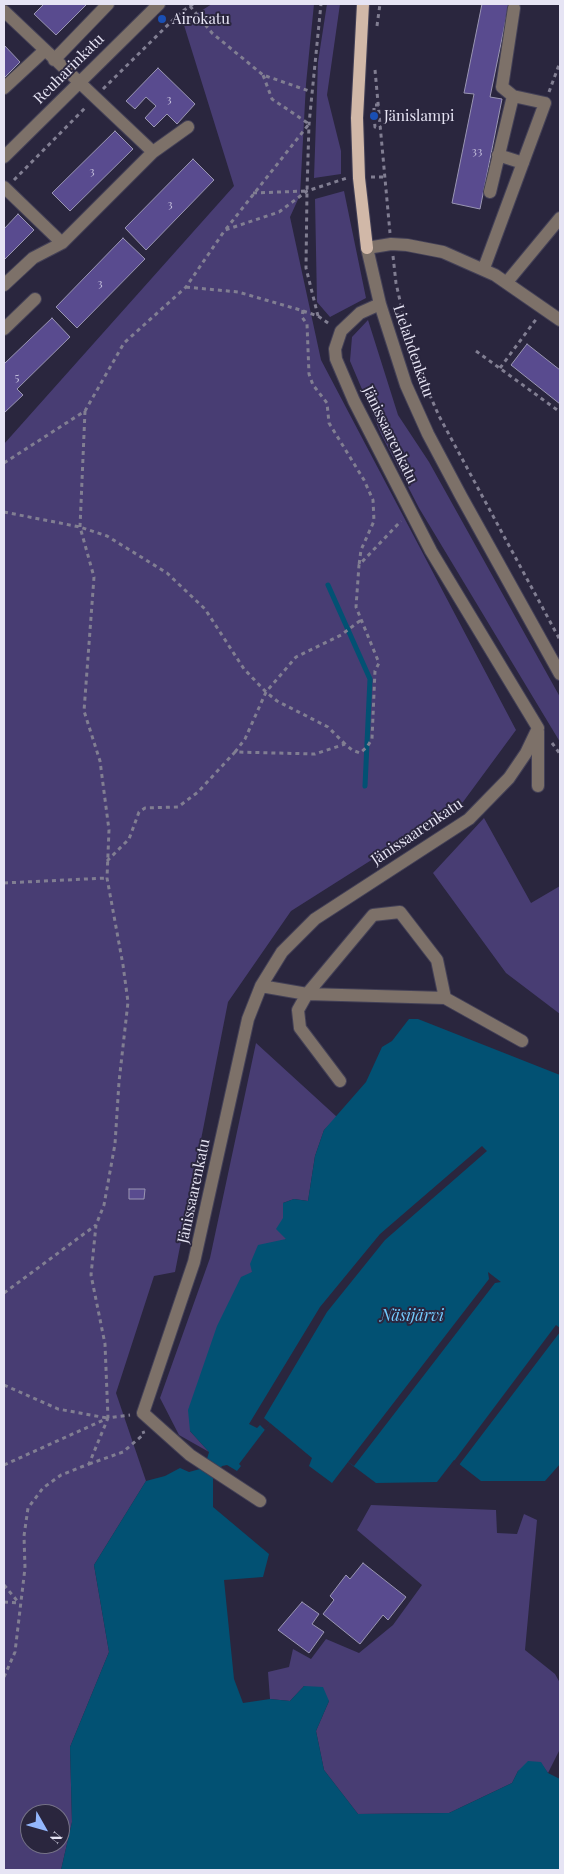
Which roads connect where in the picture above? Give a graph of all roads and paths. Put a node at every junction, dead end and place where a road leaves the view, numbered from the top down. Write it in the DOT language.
graph roads {
  1 [pos="108,4"];
  2 [pos="159,4"];
  3 [pos="321,4"];
  4 [pos="363,4"];
  5 [pos="380,4"];
  6 [pos="190,6"];
  7 [pos="514,8"];
  8 [pos="4,11"];
  9 [pos="377,30"];
  10 [pos="44,51"];
  11 [pos="54,60"];
  12 [pos="374,64"];
  13 [pos="263,75"];
  14 [pos="78,83"];
  15 [pos="4,88"];
  16 [pos="312,92"];
  17 [pos="512,96"];
  18 [pos="309,124"];
  19 [pos="188,127"];
  20 [pos="153,152"];
  21 [pos="498,155"];
  22 [pos="4,157"];
  23 [pos="523,163"];
  24 [pos="345,178"];
  25 [pos="4,187"];
  26 [pos="306,192"];
  27 [pos="490,192"];
  28 [pos="252,193"];
  29 [pos="560,218"];
  30 [pos="225,230"];
  31 [pos="62,243"];
  32 [pos="392,244"];
  33 [pos="367,248"];
  34 [pos="484,268"];
  35 [pos="507,282"];
  36 [pos="4,285"];
  37 [pos="186,287"];
  38 [pos="35,299"];
  39 [pos="380,304"];
  40 [pos="303,310"];
  41 [pos="318,316"];
  42 [pos="537,318"];
  43 [pos="560,320"];
  44 [pos="4,329"];
  45 [pos="341,331"];
  46 [pos="476,351"];
  47 [pos="500,368"];
  48 [pos="84,410"];
  49 [pos="560,412"];
  50 [pos="4,463"];
  51 [pos="409,511"];
  52 [pos="4,512"];
  53 [pos="80,527"];
  54 [pos="359,565"];
  55 [pos="361,620"];
  56 [pos="560,640"];
  57 [pos="560,674"];
  58 [pos="266,692"];
  59 [pos="538,728"];
  60 [pos="345,744"];
  61 [pos="235,752"];
  62 [pos="538,786"];
  63 [pos="107,861"];
  64 [pos="106,878"];
  65 [pos="4,883"];
  66 [pos="261,986"];
  67 [pos="307,994"];
  68 [pos="445,998"];
  69 [pos="522,1041"];
  70 [pos="340,1081"];
  71 [pos="96,1225"];
  72 [pos="4,1292"];
  73 [pos="4,1385"];
  74 [pos="143,1414"];
  75 [pos="108,1418"];
  76 [pos="89,1464"];
  77 [pos="4,1465"];
  78 [pos="260,1501"];
  79 [pos="4,1585"];
  80 [pos="4,1602"];
  81 [pos="20,1603"];
  82 [pos="4,1678"];
  1 -- 11 [label="street"];
  2 -- 14 [label="street, Reuharinkatu"];
  3 -- 16 [label="path"];
  4 -- 33 [label="main road, Lielahdenkatu"];
  5 -- 9 [label="path"];
  6 -- 13 [label="path"];
  7 -- 17 [label="street"];
  8 -- 10 [label="street"];
  10 -- 11 [label="street"];
  10 -- 15 [label="street"];
  11 -- 14 [label="street"];
  12 -- 32 [label="path"];
  13 -- 16 [label="path"];
  13 -- 18 [label="path"];
  14 -- 20 [label="street"];
  14 -- 22 [label="street, Reuharinkatu"];
  16 -- 18 [label="path"];
  17 -- 21 [label="street"];
  17 -- 23 [label="street"];
  18 -- 26 [label="path"];
  18 -- 28 [label="path"];
  19 -- 20 [label="street"];
  20 -- 31 [label="street"];
  21 -- 23 [label="street"];
  21 -- 27 [label="street"];
  23 -- 34 [label="street"];
  24 -- 26 [label="path"];
  25 -- 31 [label="street"];
  26 -- 28 [label="path"];
  26 -- 30 [label="path"];
  26 -- 41 [label="path"];
  28 -- 30 [label="path"];
  29 -- 35 [label="street"];
  30 -- 37 [label="path"];
  31 -- 36 [label="street"];
  32 -- 33 [label="street"];
  32 -- 34 [label="street"];
  32 -- 56 [label="path"];
  33 -- 39 [label="street, Lielahdenkatu"];
  34 -- 35 [label="street"];
  35 -- 43 [label="street"];
  37 -- 40 [label="path"];
  37 -- 48 [label="path"];
  38 -- 44 [label="street"];
  39 -- 45 [label="street"];
  39 -- 57 [label="street, Lielahdenkatu"];
  40 -- 41 [label="path"];
  40 -- 54 [label="path"];
  41 -- 45 [label="path"];
  42 -- 47 [label="path"];
  45 -- 51 [label="street, Jänissaarenkatu"];
  46 -- 47 [label="path"];
  47 -- 49 [label="path"];
  48 -- 50 [label="path"];
  48 -- 53 [label="path"];
  51 -- 54 [label="path"];
  51 -- 59 [label="street, Jänissaarenkatu"];
  52 -- 53 [label="path"];
  53 -- 58 [label="path"];
  53 -- 63 [label="path"];
  54 -- 55 [label="path"];
  55 -- 58 [label="path"];
  55 -- 60 [label="path"];
  58 -- 60 [label="path"];
  58 -- 61 [label="path"];
  59 -- 62 [label="street"];
  59 -- 66 [label="street, Jänissaarenkatu"];
  60 -- 61 [label="path"];
  61 -- 63 [label="path"];
  63 -- 64 [label="path"];
  64 -- 65 [label="path"];
  64 -- 71 [label="path"];
  66 -- 67 [label="street"];
  66 -- 74 [label="street, Jänissaarenkatu"];
  67 -- 68 [label="street"];
  67 -- 68 [label="street"];
  67 -- 70 [label="street"];
  68 -- 69 [label="street"];
  71 -- 72 [label="path"];
  71 -- 75 [label="path"];
  73 -- 75 [label="path"];
  74 -- 75 [label="path"];
  74 -- 76 [label="path"];
  74 -- 78 [label="street"];
  75 -- 76 [label="path"];
  75 -- 77 [label="path"];
  76 -- 81 [label="path"];
  79 -- 81 [label="path"];
  80 -- 81 [label="path"];
  81 -- 82 [label="path"];
}
